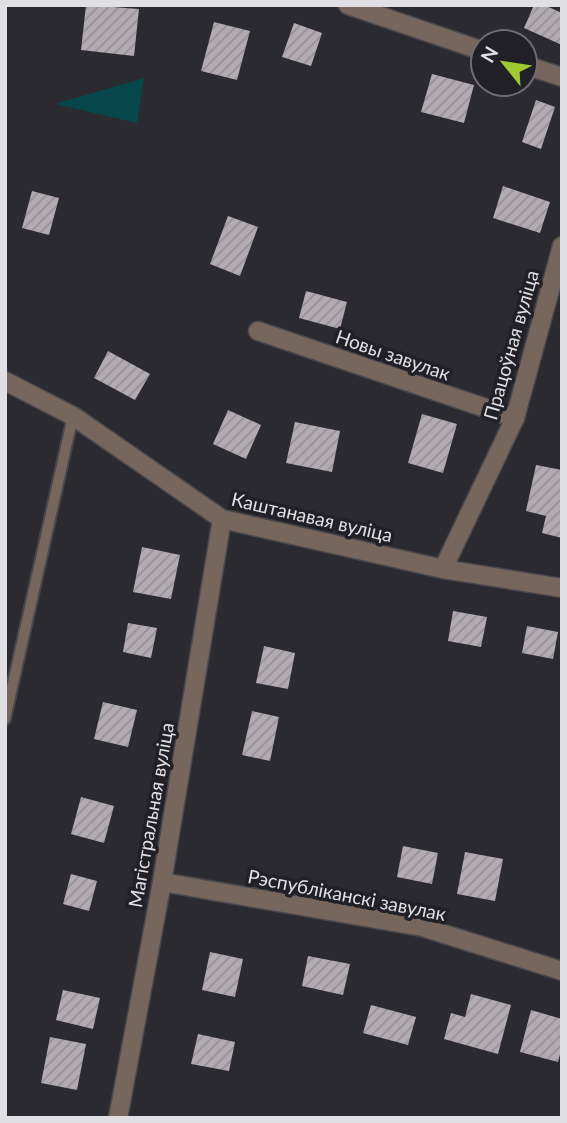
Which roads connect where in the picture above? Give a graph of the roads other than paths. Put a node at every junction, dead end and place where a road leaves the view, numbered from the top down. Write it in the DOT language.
graph roads {
  1 [pos="348,5"];
  2 [pos="469,46"];
  3 [pos="539,70"];
  4 [pos="562,77"];
  5 [pos="562,246"];
  6 [pos="258,331"];
  7 [pos="5,381"];
  8 [pos="73,416"];
  9 [pos="515,418"];
  10 [pos="222,519"];
  11 [pos="443,569"];
  12 [pos="562,589"];
  13 [pos="5,719"];
  14 [pos="162,882"];
  15 [pos="562,971"];
  16 [pos="118,1118"];
  1 -- 2 [label="street"];
  3 -- 4 [label="street"];
  5 -- 9 [label="street, Працоўная вуліца"];
  6 -- 9 [label="street, Новы завулак"];
  7 -- 8 [label="street, Каштанавая вуліца"];
  8 -- 10 [label="street, Каштанавая вуліца"];
  8 -- 13 [label="lane"];
  9 -- 11 [label="street, Працоўная вуліца"];
  10 -- 11 [label="street, Каштанавая вуліца"];
  10 -- 14 [label="street, Магістральная вуліца"];
  11 -- 12 [label="street, Каштанавая вуліца"];
  14 -- 15 [label="street, Рэспубліканскі завулак"];
  14 -- 16 [label="street, Магістральная вуліца"];
}
